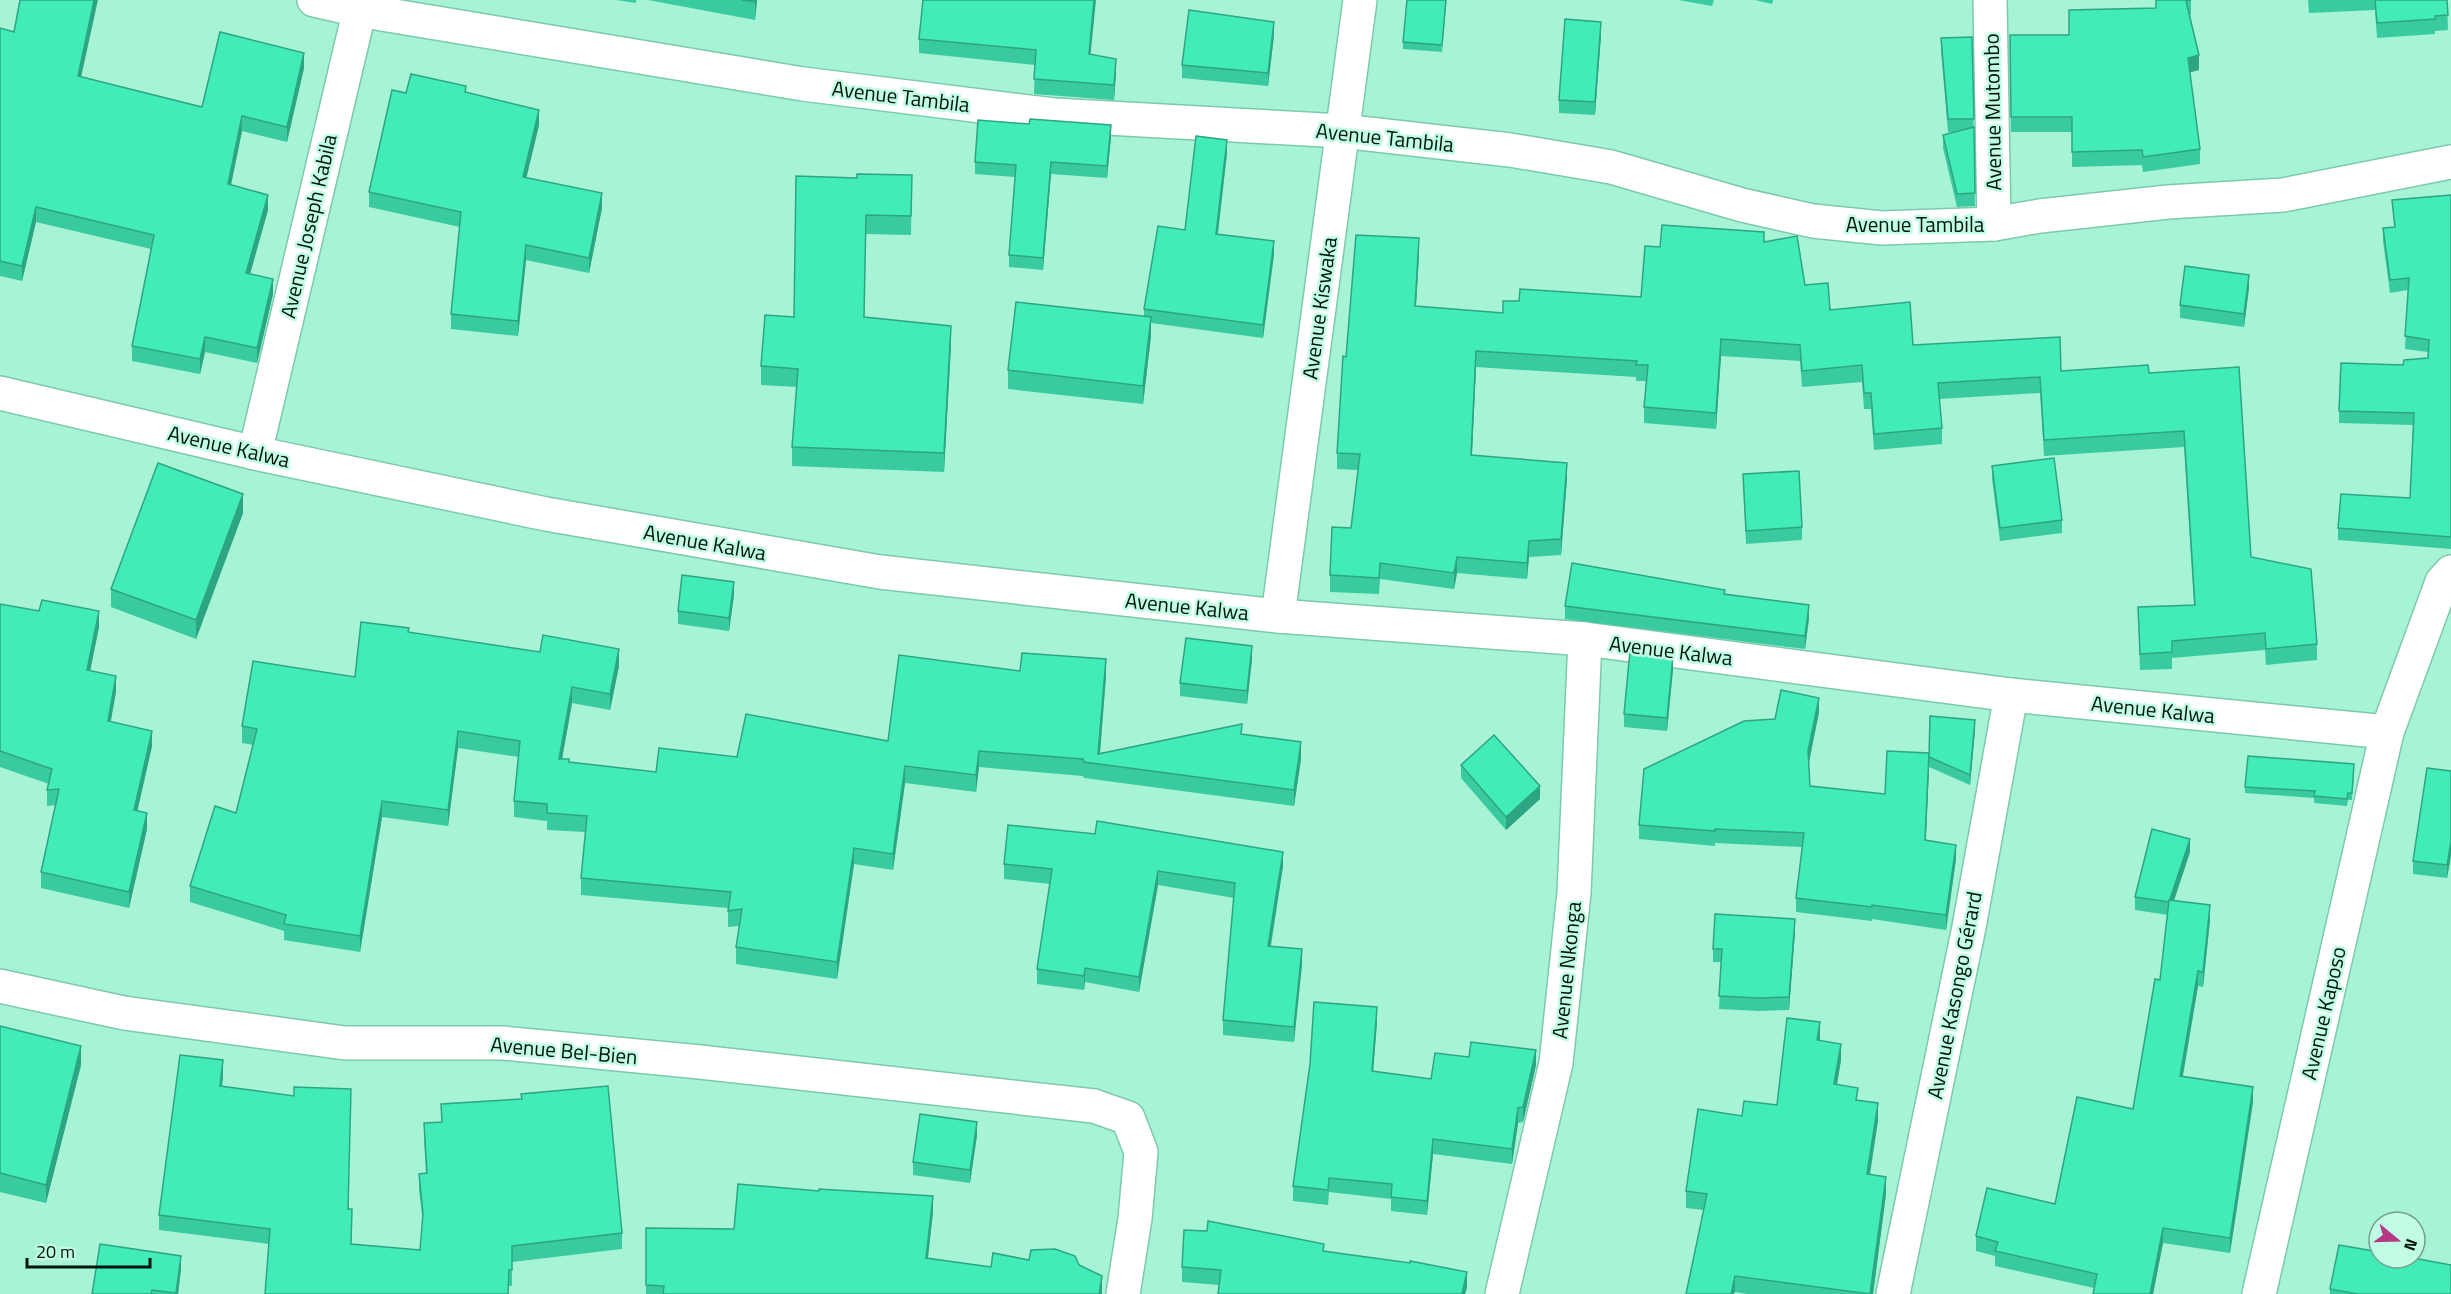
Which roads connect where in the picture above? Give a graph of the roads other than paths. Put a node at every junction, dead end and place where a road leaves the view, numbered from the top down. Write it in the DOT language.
graph roads {
  1 [pos="314,0"];
  2 [pos="1360,0"];
  3 [pos="1990,0"];
  4 [pos="360,5"];
  5 [pos="1342,131"];
  6 [pos="2451,162"];
  7 [pos="1994,224"];
  8 [pos="0,393"];
  9 [pos="255,453"];
  10 [pos="2451,572"];
  11 [pos="1278,616"];
  12 [pos="1585,639"];
  13 [pos="2012,695"];
  14 [pos="2387,732"];
  15 [pos="0,986"];
  16 [pos="1123,1294"];
  17 [pos="1502,1294"];
  18 [pos="1893,1294"];
  19 [pos="2259,1294"];
  1 -- 4 [label="street, Avenue Tambila"];
  2 -- 5 [label="street, Avenue Kiswaka"];
  3 -- 7 [label="street, Avenue Mutombo"];
  4 -- 5 [label="street, Avenue Tambila"];
  4 -- 9 [label="street, Avenue Joseph Kabila"];
  5 -- 7 [label="street, Avenue Tambila"];
  5 -- 11 [label="street, Avenue Kiswaka"];
  6 -- 7 [label="street, Avenue Tambila"];
  8 -- 9 [label="street, Avenue Kalwa"];
  9 -- 11 [label="street, Avenue Kalwa"];
  10 -- 14 [label="street, Avenue Kaposo"];
  11 -- 12 [label="street, Avenue Kalwa"];
  12 -- 13 [label="street, Avenue Kalwa"];
  12 -- 17 [label="street, Avenue Nkonga"];
  13 -- 14 [label="street, Avenue Kalwa"];
  13 -- 18 [label="street, Avenue Kasongo Gérard"];
  14 -- 19 [label="street, Avenue Kaposo"];
  15 -- 16 [label="street, Avenue Bel-Bien"];
}
